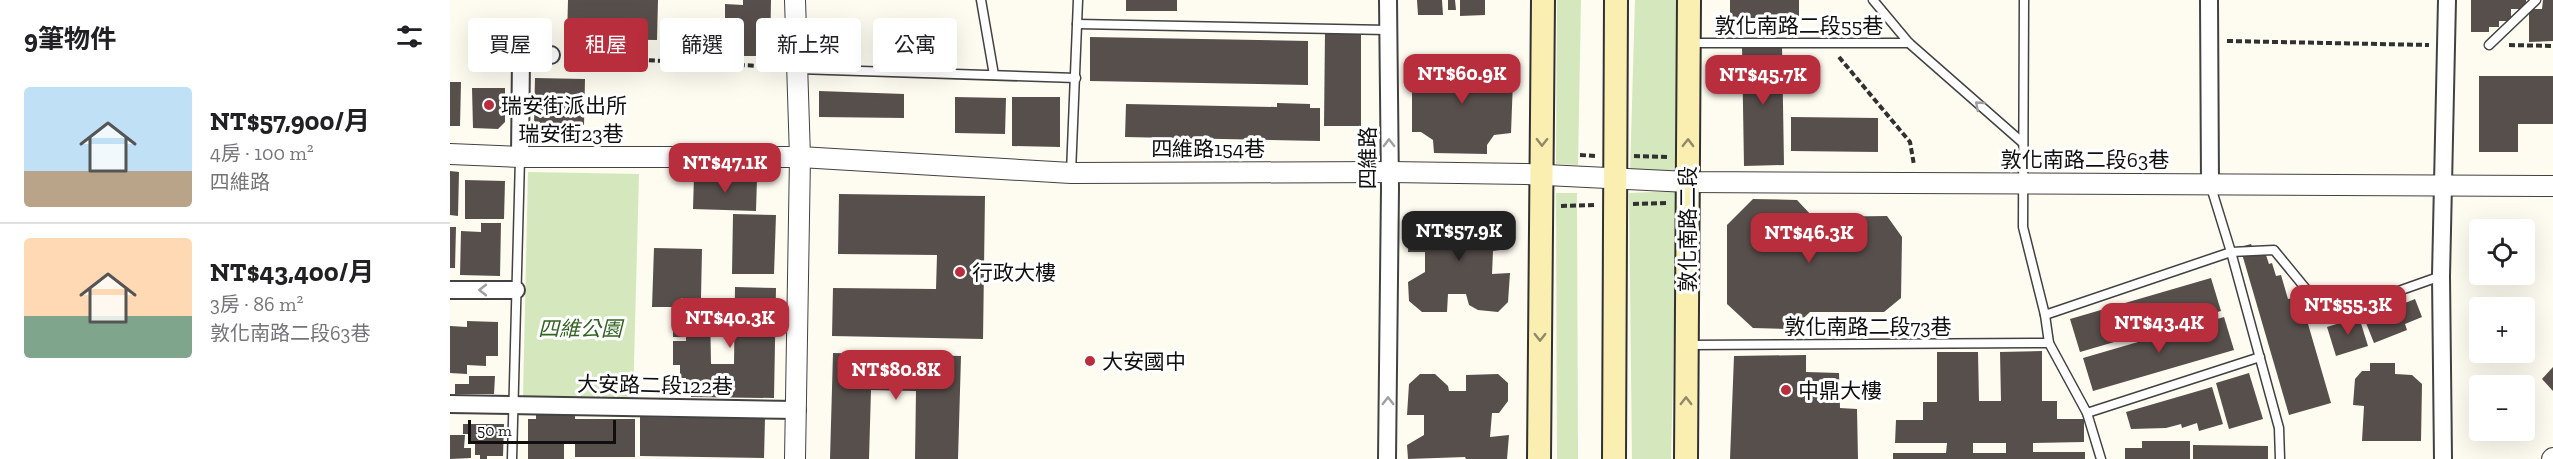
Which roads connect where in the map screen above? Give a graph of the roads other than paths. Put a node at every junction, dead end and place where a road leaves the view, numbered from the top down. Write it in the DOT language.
graph roads {
  1 [pos="795,0"];
  2 [pos="981,0"];
  3 [pos="1078,0"];
  4 [pos="1388,0"];
  5 [pos="1543,0"];
  6 [pos="1616,0"];
  7 [pos="1689,0"];
  8 [pos="1872,0"];
  9 [pos="2024,0"];
  10 [pos="2209,0"];
  11 [pos="2447,0"];
  12 [pos="2536,0"];
  13 [pos="796,18"];
  14 [pos="1077,24"];
  15 [pos="1388,30"];
  16 [pos="1689,43"];
  17 [pos="1909,43"];
  18 [pos="2489,45"];
  19 [pos="861,71"];
  20 [pos="521,72"];
  21 [pos="798,72"];
  22 [pos="994,75"];
  23 [pos="1076,78"];
  24 [pos="2023,143"];
  25 [pos="450,154"];
  26 [pos="520,157"];
  27 [pos="800,157"];
  28 [pos="1390,172"];
  29 [pos="1071,173"];
  30 [pos="1541,176"];
  31 [pos="1616,180"];
  32 [pos="1688,182"];
  33 [pos="2023,183"];
  34 [pos="2210,184"];
  35 [pos="2444,184"];
  36 [pos="2553,186"];
  37 [pos="2231,252"];
  38 [pos="2441,276"];
  39 [pos="450,290"];
  40 [pos="516,290"];
  41 [pos="2046,315"];
  42 [pos="2049,343"];
  43 [pos="1686,345"];
  44 [pos="2260,357"];
  45 [pos="450,404"];
  46 [pos="512,405"];
  47 [pos="796,410"];
  48 [pos="2086,413"];
  49 [pos="512,459"];
  50 [pos="795,459"];
  51 [pos="1388,459"];
  52 [pos="1539,459"];
  53 [pos="1614,459"];
  54 [pos="1686,459"];
  55 [pos="2101,459"];
  56 [pos="2280,459"];
  57 [pos="2443,459"];
  1 -- 13 [label="street"];
  2 -- 22 [label="lane"];
  3 -- 14 [label="lane"];
  4 -- 15 [label="street, 四維路"];
  5 -- 30 [label="main road, one-way"];
  6 -- 31 [label="main road"];
  7 -- 16 [label="main road, 敦化南路二段"];
  8 -- 17 [label="lane"];
  9 -- 24 [label="lane"];
  10 -- 34 [label="street"];
  11 -- 35 [label="street"];
  12 -- 18 [label="lane"];
  14 -- 15 [label="lane"];
  14 -- 23 [label="lane"];
  28 -- 15 [label="street, 四維路, one-way"];
  16 -- 17 [label="lane, 敦化南路二段55巷"];
  32 -- 16 [label="main road, 敦化南路二段, one-way"];
  24 -- 17 [label="lane, one-way"];
  19 -- 22 [label="lane"];
  20 -- 26 [label="street"];
  21 -- 27 [label="street"];
  22 -- 23 [label="lane"];
  23 -- 29 [label="lane"];
  24 -- 33 [label="lane"];
  25 -- 26 [label="street, 瑞安街23巷"];
  26 -- 27 [label="street, 瑞安街23巷"];
  26 -- 40 [label="lane"];
  27 -- 29 [label="street, 四維路154巷"];
  27 -- 47 [label="street"];
  28 -- 29 [label="street, 四維路154巷"];
  28 -- 30 [label="street, 四維路154巷"];
  51 -- 28 [label="street, 四維路, one-way"];
  30 -- 31 [label="street, 四維路154巷"];
  30 -- 52 [label="main road, one-way"];
  31 -- 32 [label="street, 敦化南路二段63巷"];
  31 -- 53 [label="main road"];
  32 -- 33 [label="street, 敦化南路二段63巷"];
  32 -- 43 [label="main road, 敦化南路二段"];
  33 -- 34 [label="street, 敦化南路二段63巷"];
  33 -- 41 [label="lane"];
  34 -- 35 [label="street, 敦化南路二段63巷"];
  34 -- 37 [label="lane"];
  35 -- 36 [label="street, 敦化南路二段63巷"];
  35 -- 38 [label="street"];
  37 -- 38 [label="lane"];
  37 -- 41 [label="lane"];
  37 -- 44 [label="lane"];
  38 -- 57 [label="street"];
  40 -- 39 [label="street, one-way"];
  40 -- 46 [label="lane"];
  41 -- 42 [label="lane"];
  42 -- 43 [label="lane, 敦化南路二段73巷"];
  42 -- 48 [label="lane"];
  54 -- 43 [label="main road, 敦化南路二段, one-way"];
  44 -- 48 [label="lane"];
  44 -- 56 [label="lane"];
  45 -- 46 [label="street, 大安路二段122巷"];
  46 -- 47 [label="street, 大安路二段122巷"];
  46 -- 49 [label="lane"];
  47 -- 50 [label="street"];
  48 -- 55 [label="lane"];
}
